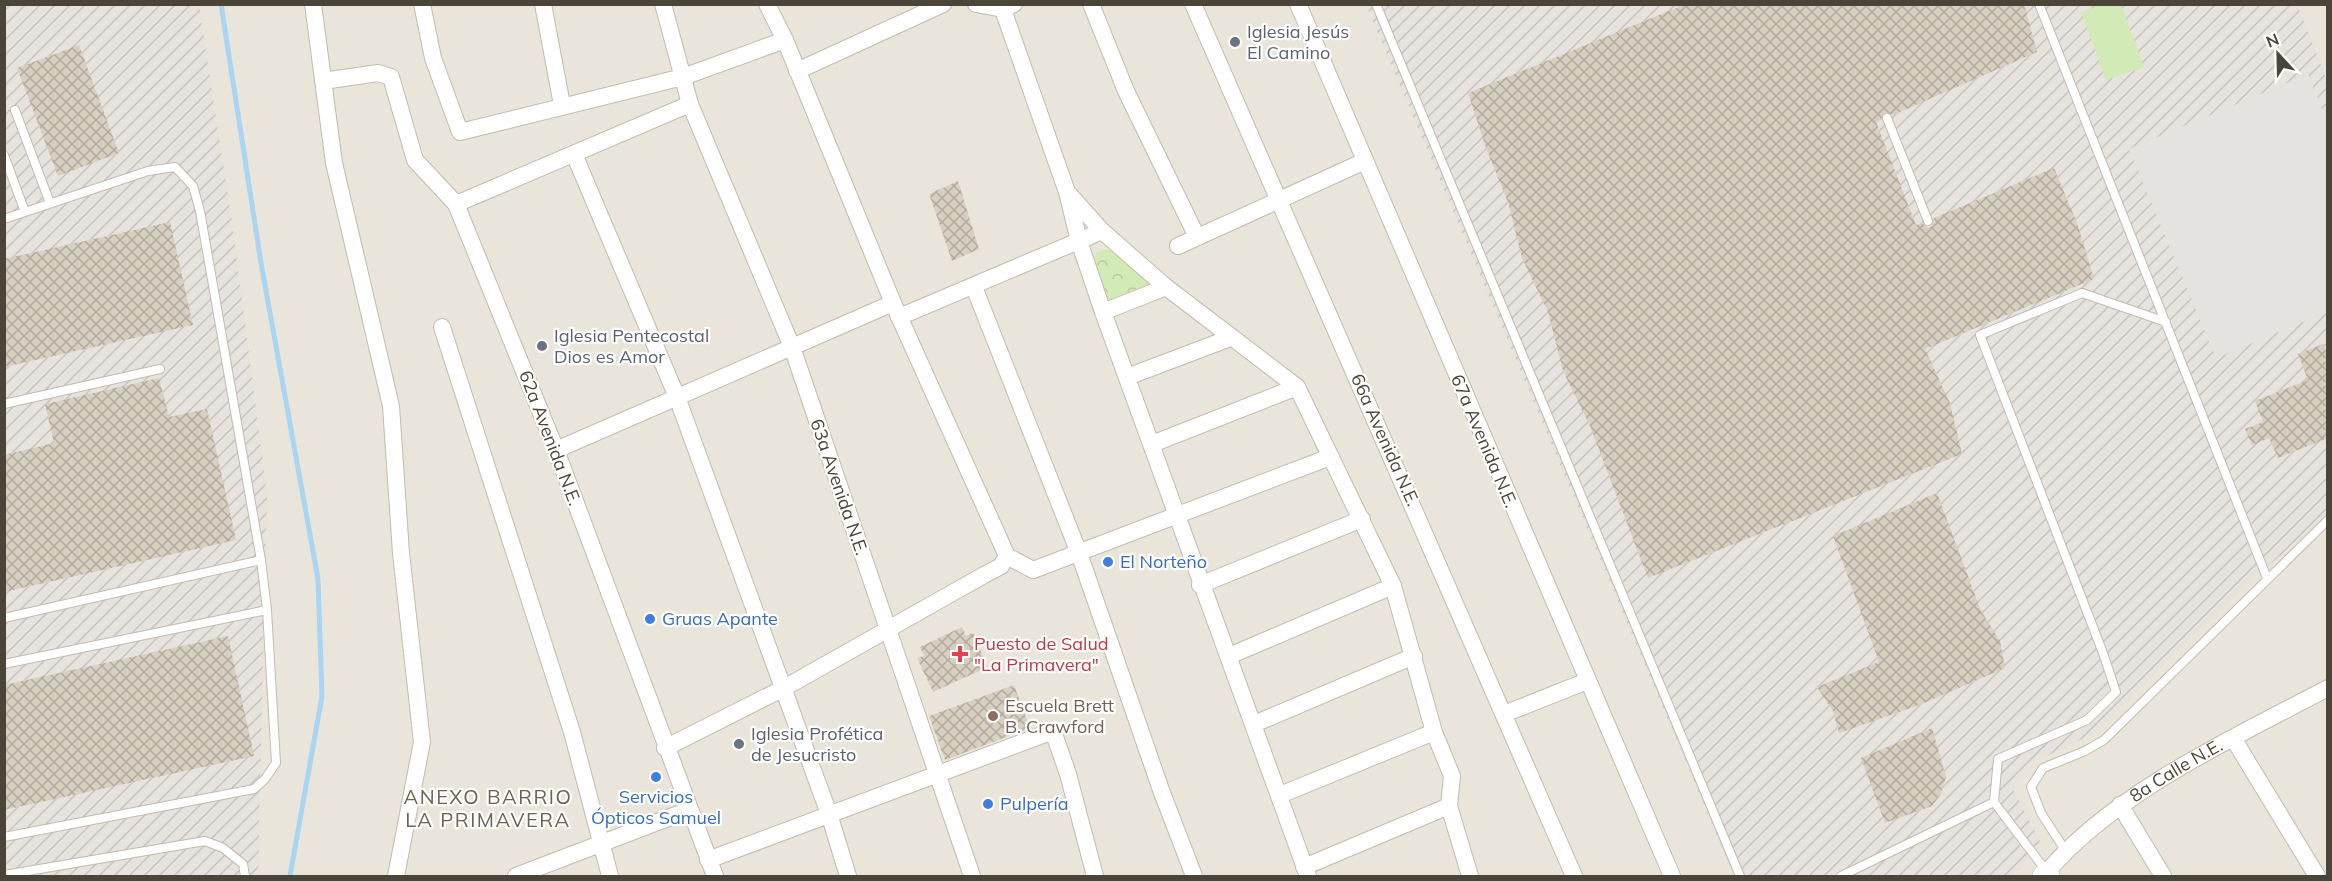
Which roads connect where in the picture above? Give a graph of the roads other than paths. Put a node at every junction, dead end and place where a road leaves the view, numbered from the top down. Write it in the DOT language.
graph roads {
  1 [pos="313,4"];
  2 [pos="422,4"];
  3 [pos="543,4"];
  4 [pos="663,4"];
  5 [pos="767,4"];
  6 [pos="942,4"];
  7 [pos="976,4"];
  8 [pos="1092,4"];
  9 [pos="1193,4"];
  10 [pos="1298,4"];
  11 [pos="1376,4"];
  12 [pos="2039,4"];
  13 [pos="1007,6"];
  14 [pos="784,40"];
  15 [pos="797,70"];
  16 [pos="683,76"];
  17 [pos="322,81"];
  18 [pos="690,104"];
  19 [pos="562,105"];
  20 [pos="15,110"];
  21 [pos="1887,118"];
  22 [pos="574,154"];
  23 [pos="4,155"];
  24 [pos="1365,161"];
  25 [pos="1067,192"];
  26 [pos="1280,200"];
  27 [pos="50,203"];
  28 [pos="456,204"];
  29 [pos="25,212"];
  30 [pos="4,219"];
  31 [pos="1928,220"];
  32 [pos="1102,231"];
  33 [pos="1197,237"];
  34 [pos="1079,242"];
  35 [pos="1178,246"];
  36 [pos="974,287"];
  37 [pos="1166,288"];
  38 [pos="896,310"];
  39 [pos="1103,312"];
  40 [pos="2166,322"];
  41 [pos="442,327"];
  42 [pos="1230,338"];
  43 [pos="792,347"];
  44 [pos="160,369"];
  45 [pos="1127,377"];
  46 [pos="1298,387"];
  47 [pos="677,397"];
  48 [pos="4,404"];
  49 [pos="1152,444"];
  50 [pos="556,450"];
  51 [pos="1330,457"];
  52 [pos="1177,514"];
  53 [pos="1362,519"];
  54 [pos="2328,520"];
  55 [pos="1079,554"];
  56 [pos="1007,556"];
  57 [pos="261,560"];
  58 [pos="2267,578"];
  59 [pos="1200,585"];
  60 [pos="1393,586"];
  61 [pos="267,610"];
  62 [pos="4,618"];
  63 [pos="887,630"];
  64 [pos="1229,656"];
  65 [pos="1414,656"];
  66 [pos="4,664"];
  67 [pos="1587,681"];
  68 [pos="784,688"];
  69 [pos="2328,688"];
  70 [pos="1504,714"];
  71 [pos="1254,724"];
  72 [pos="1434,732"];
  73 [pos="2233,738"];
  74 [pos="665,748"];
  75 [pos="938,773"];
  76 [pos="1280,795"];
  77 [pos="1994,802"];
  78 [pos="2120,805"];
  79 [pos="1449,806"];
  80 [pos="689,810"];
  81 [pos="829,814"];
  82 [pos="4,837"];
  83 [pos="602,843"];
  84 [pos="2065,850"];
  85 [pos="708,860"];
  86 [pos="1306,872"];
  87 [pos="4,875"];
  88 [pos="1464,875"];
  89 [pos="2046,875"];
  90 [pos="245,876"];
  91 [pos="396,876"];
  92 [pos="516,876"];
  93 [pos="610,876"];
  94 [pos="715,876"];
  95 [pos="848,876"];
  96 [pos="972,876"];
  97 [pos="1095,876"];
  98 [pos="1194,876"];
  99 [pos="1574,876"];
  100 [pos="1672,876"];
  101 [pos="1740,876"];
  102 [pos="1841,876"];
  103 [pos="2163,876"];
  104 [pos="2317,876"];
  1 -- 17 [label="street"];
  2 -- 19 [label="street"];
  3 -- 19 [label="street"];
  4 -- 16 [label="street, 63a Avenida N.E."];
  5 -- 14 [label="street"];
  6 -- 15 [label="street"];
  7 -- 13 [label="street"];
  8 -- 33 [label="street"];
  9 -- 26 [label="street, 66a Avenida N.E."];
  10 -- 24 [label="street, 67a Avenida N.E."];
  11 -- 101 [label="lane"];
  12 -- 40 [label="lane"];
  13 -- 25 [label="street"];
  14 -- 15 [label="street"];
  14 -- 16 [label="street"];
  15 -- 38 [label="street"];
  16 -- 18 [label="street, 63a Avenida N.E."];
  16 -- 19 [label="street"];
  17 -- 28 [label="street, 62a Avenida N.E."];
  17 -- 91 [label="street"];
  18 -- 22 [label="street"];
  18 -- 43 [label="street, 63a Avenida N.E."];
  20 -- 27 [label="lane"];
  21 -- 31 [label="lane"];
  22 -- 28 [label="street"];
  22 -- 47 [label="street"];
  23 -- 29 [label="lane"];
  24 -- 26 [label="street"];
  24 -- 67 [label="street, 67a Avenida N.E."];
  25 -- 32 [label="street"];
  25 -- 34 [label="street"];
  26 -- 33 [label="street"];
  26 -- 70 [label="street, 66a Avenida N.E."];
  27 -- 29 [label="lane"];
  27 -- 57 [label="lane"];
  28 -- 50 [label="street, 62a Avenida N.E."];
  29 -- 30 [label="lane"];
  32 -- 34 [label="street"];
  32 -- 37 [label="street"];
  33 -- 35 [label="street"];
  34 -- 36 [label="street"];
  34 -- 39 [label="street"];
  36 -- 38 [label="street"];
  36 -- 55 [label="street"];
  37 -- 39 [label="street"];
  37 -- 42 [label="street"];
  38 -- 43 [label="street"];
  38 -- 56 [label="street"];
  39 -- 45 [label="street"];
  40 -- 58 [label="lane"];
  40 -- 77 [label="lane"];
  41 -- 83 [label="street"];
  42 -- 45 [label="street"];
  42 -- 46 [label="street"];
  43 -- 47 [label="street"];
  43 -- 63 [label="street, 63a Avenida N.E."];
  44 -- 48 [label="lane"];
  45 -- 49 [label="street"];
  46 -- 49 [label="street"];
  46 -- 51 [label="street"];
  47 -- 50 [label="street"];
  47 -- 68 [label="street"];
  49 -- 52 [label="street"];
  50 -- 74 [label="street, 62a Avenida N.E."];
  51 -- 52 [label="street"];
  51 -- 53 [label="street"];
  52 -- 55 [label="street"];
  52 -- 59 [label="street"];
  53 -- 59 [label="street"];
  53 -- 60 [label="street"];
  54 -- 58 [label="lane"];
  55 -- 56 [label="street"];
  55 -- 98 [label="street"];
  56 -- 63 [label="street"];
  57 -- 61 [label="lane"];
  57 -- 62 [label="lane"];
  58 -- 84 [label="lane"];
  59 -- 64 [label="street"];
  60 -- 64 [label="street"];
  60 -- 65 [label="street"];
  61 -- 66 [label="lane"];
  61 -- 82 [label="lane"];
  63 -- 68 [label="street"];
  63 -- 75 [label="street, 63a Avenida N.E."];
  64 -- 71 [label="street"];
  65 -- 71 [label="street"];
  65 -- 72 [label="street"];
  67 -- 70 [label="street"];
  67 -- 100 [label="street, 67a Avenida N.E."];
  68 -- 74 [label="street"];
  68 -- 81 [label="street"];
  69 -- 73 [label="street, 8a Calle N.E."];
  70 -- 99 [label="street, 66a Avenida N.E."];
  71 -- 76 [label="street"];
  72 -- 76 [label="street"];
  72 -- 79 [label="street"];
  73 -- 78 [label="street, 8a Calle N.E."];
  73 -- 104 [label="street"];
  74 -- 80 [label="street, 62a Avenida N.E."];
  75 -- 81 [label="street"];
  75 -- 96 [label="street, 63a Avenida N.E."];
  75 -- 97 [label="street"];
  76 -- 86 [label="street"];
  77 -- 89 [label="lane"];
  77 -- 102 [label="lane"];
  78 -- 84 [label="street, 8a Calle N.E."];
  78 -- 103 [label="street"];
  79 -- 86 [label="street"];
  79 -- 88 [label="street"];
  80 -- 83 [label="street"];
  80 -- 85 [label="street, 62a Avenida N.E."];
  81 -- 85 [label="street"];
  81 -- 95 [label="street"];
  83 -- 92 [label="street"];
  83 -- 93 [label="street"];
  84 -- 89 [label="street, 8a Calle N.E."];
  85 -- 94 [label="street, 62a Avenida N.E."];
  87 -- 90 [label="lane"];
}
